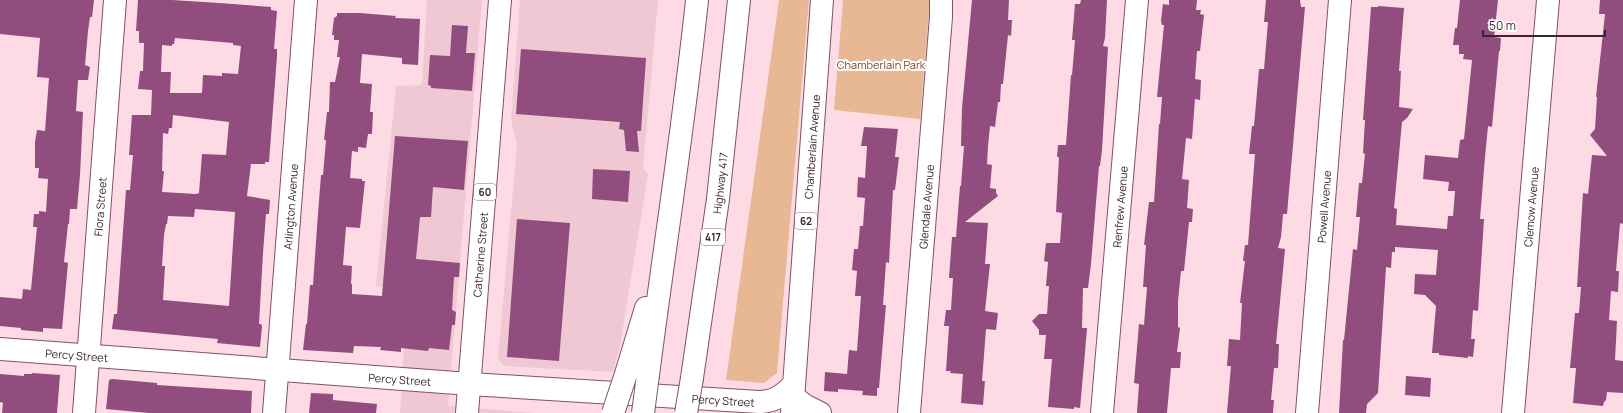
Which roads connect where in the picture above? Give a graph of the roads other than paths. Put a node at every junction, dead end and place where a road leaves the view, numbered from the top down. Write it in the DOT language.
graph roads {
  1 [pos="115,0"];
  2 [pos="306,0"];
  3 [pos="496,0"];
  4 [pos="697,0"];
  5 [pos="739,0"];
  6 [pos="755,0"];
  7 [pos="822,0"];
  8 [pos="941,0"];
  9 [pos="1136,0"];
  10 [pos="1340,0"];
  11 [pos="1548,0"];
  12 [pos="729,96"];
  13 [pos="665,246"];
  14 [pos="0,349"];
  15 [pos="89,357"];
  16 [pos="278,369"];
  17 [pos="468,397"];
  18 [pos="793,398"];
  19 [pos="84,413"];
  20 [pos="274,413"];
  21 [pos="613,413"];
  22 [pos="643,413"];
  23 [pos="686,413"];
  24 [pos="820,413"];
  25 [pos="909,413"];
  26 [pos="1102,413"];
  27 [pos="1307,413"];
  28 [pos="1513,413"];
  1 -- 15 [label="main road, Flora Street"];
  2 -- 16 [label="main road, Arlington Avenue"];
  3 -- 17 [label="main road, Catherine Street / 60"];
  4 -- 13 [label="main road"];
  5 -- 12 [label="main road, Highway 417 / 417"];
  6 -- 12 [label="main road"];
  7 -- 18 [label="main road, Chamberlain Avenue / 62"];
  8 -- 25 [label="main road, Glendale Avenue"];
  9 -- 26 [label="main road, Renfrew Avenue"];
  10 -- 27 [label="main road, Powell Avenue"];
  11 -- 28 [label="main road, Clemow Avenue"];
  12 -- 23 [label="main road, Highway 417 / 417, bridge"];
  13 -- 21 [label="main road, bridge"];
  13 -- 22 [label="main road, bridge"];
  14 -- 15 [label="main road, Percy Street"];
  15 -- 16 [label="main road, Percy Street"];
  15 -- 19 [label="main road, Flora Street"];
  16 -- 17 [label="main road, Percy Street"];
  16 -- 20 [label="main road, Arlington Avenue"];
  17 -- 18 [label="main road, Percy Street"];
  18 -- 24 [label="main road"];
}
